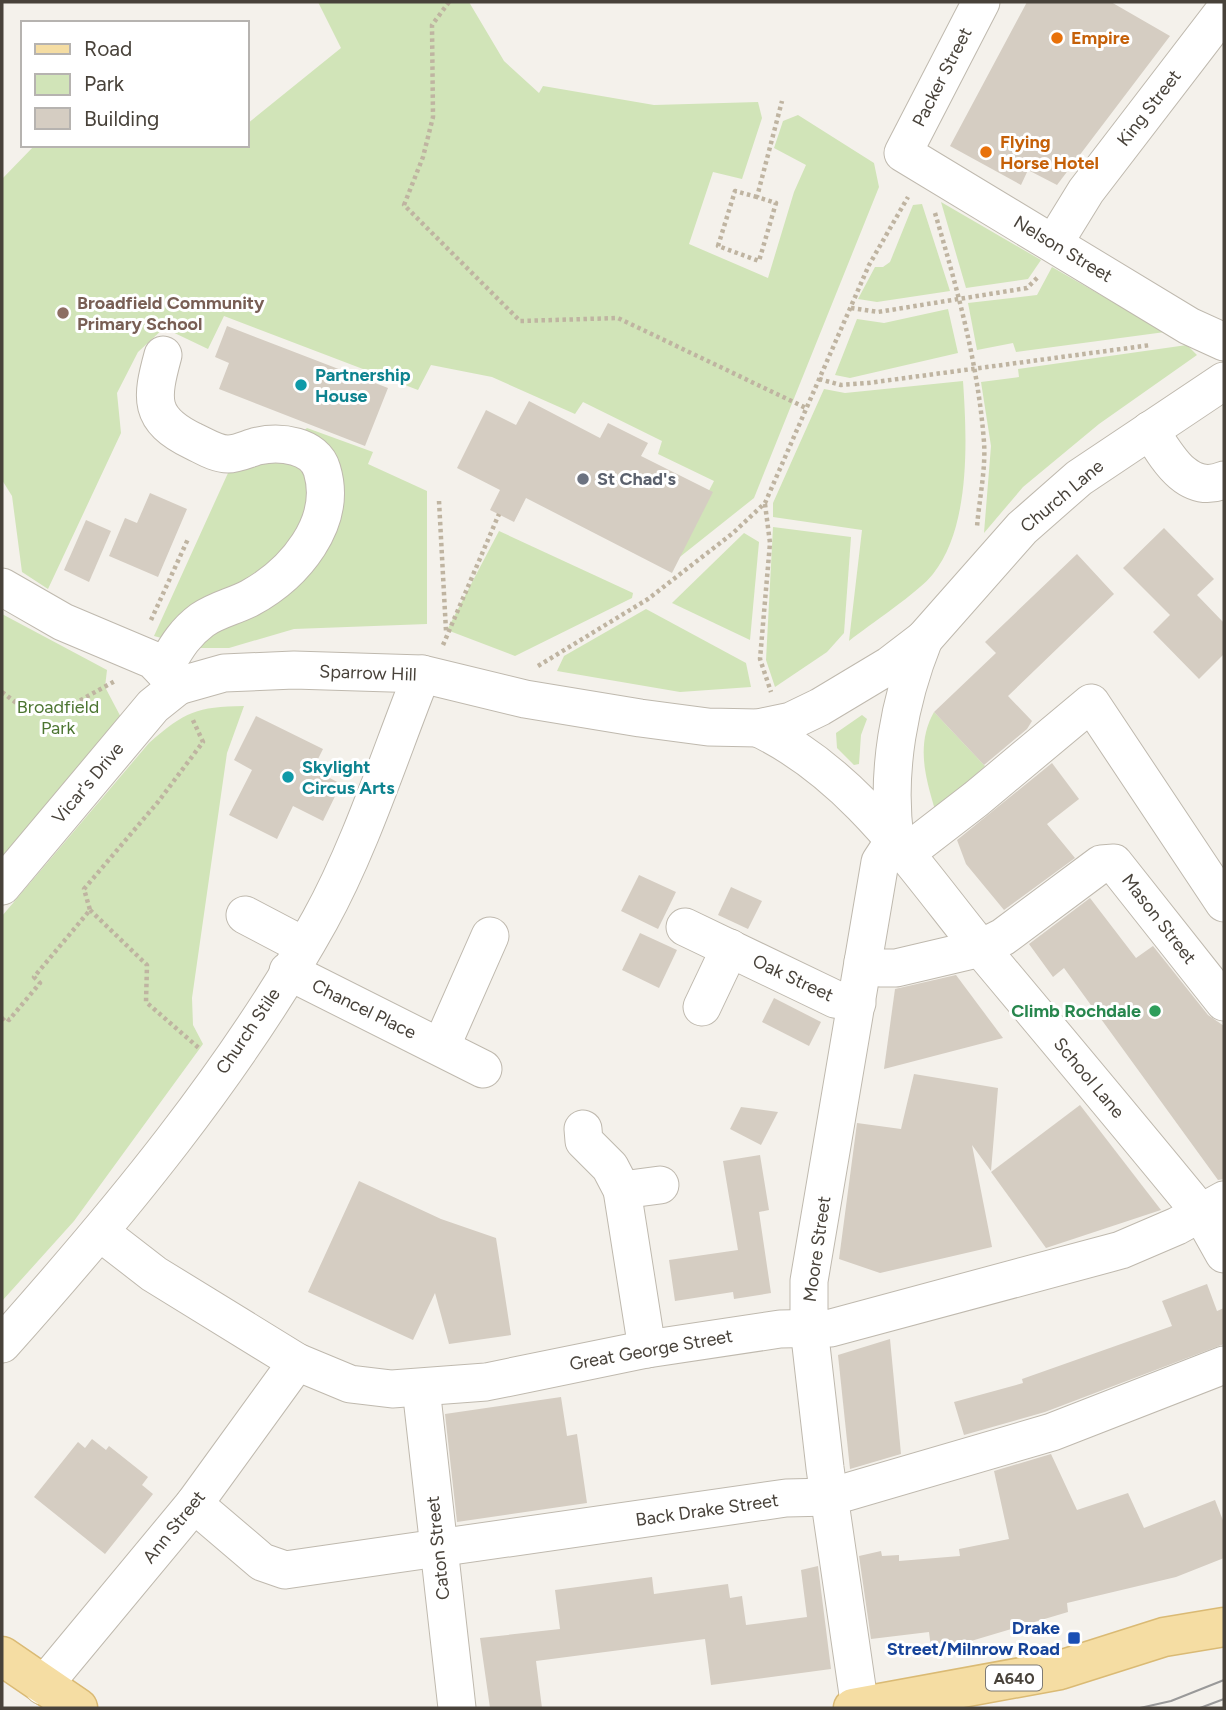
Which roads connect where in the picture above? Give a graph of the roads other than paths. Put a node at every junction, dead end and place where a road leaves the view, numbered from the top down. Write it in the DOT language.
graph roads {
  1 [pos="981,2"];
  2 [pos="1219,29"];
  3 [pos="923,165"];
  4 [pos="1054,243"];
  5 [pos="1224,342"];
  6 [pos="163,355"];
  7 [pos="1224,381"];
  8 [pos="1150,430"];
  9 [pos="1224,480"];
  10 [pos="2,587"];
  11 [pos="924,639"];
  12 [pos="157,667"];
  13 [pos="422,674"];
  14 [pos="758,728"];
  15 [pos="901,846"];
  16 [pos="2,886"];
  17 [pos="1224,903"];
  18 [pos="245,915"];
  19 [pos="685,927"];
  20 [pos="490,936"];
  21 [pos="730,948"];
  22 [pos="981,948"];
  23 [pos="296,959"];
  24 [pos="863,962"];
  25 [pos="1224,1002"];
  26 [pos="857,1003"];
  27 [pos="702,1007"];
  28 [pos="441,1047"];
  29 [pos="483,1069"];
  30 [pos="583,1129"];
  31 [pos="660,1185"];
  32 [pos="622,1190"];
  33 [pos="1213,1206"];
  34 [pos="101,1233"];
  35 [pos="1224,1255"];
  36 [pos="809,1328"];
  37 [pos="2,1343"];
  38 [pos="647,1349"];
  39 [pos="297,1362"];
  40 [pos="1224,1365"];
  41 [pos="421,1388"];
  42 [pos="830,1497"];
  43 [pos="194,1504"];
  44 [pos="437,1549"];
  45 [pos="1224,1601"];
  46 [pos="1224,1627"];
  47 [pos="1164,1637"];
  48 [pos="2,1656"];
  49 [pos="43,1686"];
  50 [pos="78,1708"];
  51 [pos="457,1708"];
  52 [pos="853,1708"];
  53 [pos="860,1708"];
  1 -- 3 [label="street, Packer Street"];
  2 -- 4 [label="street, King Street"];
  3 -- 4 [label="street, Nelson Street"];
  4 -- 5 [label="street, Nelson Street"];
  6 -- 12 [label="street"];
  7 -- 8 [label="street, Church Lane"];
  8 -- 9 [label="street"];
  8 -- 11 [label="street, Church Lane"];
  10 -- 12 [label="street"];
  11 -- 14 [label="street, Church Lane"];
  11 -- 15 [label="street, Church Lane"];
  12 -- 13 [label="street, Sparrow Hill"];
  12 -- 16 [label="street, Vicar's Drive"];
  13 -- 14 [label="street, Sparrow Hill"];
  13 -- 23 [label="street, Church Stile"];
  14 -- 15 [label="street, School Lane"];
  15 -- 17 [label="street"];
  15 -- 22 [label="street, School Lane"];
  15 -- 24 [label="street, Moore Street"];
  18 -- 23 [label="street, Chancel Place"];
  19 -- 21 [label="street, Oak Street"];
  20 -- 28 [label="street"];
  21 -- 26 [label="street, Oak Street"];
  21 -- 27 [label="street"];
  22 -- 24 [label="street"];
  22 -- 25 [label="street, Mason Street"];
  22 -- 33 [label="street, School Lane"];
  23 -- 28 [label="street, Chancel Place"];
  23 -- 34 [label="street, Church Stile"];
  24 -- 26 [label="street, Moore Street"];
  26 -- 36 [label="street, Moore Street"];
  28 -- 29 [label="street, Chancel Place"];
  30 -- 32 [label="street"];
  31 -- 32 [label="street"];
  32 -- 38 [label="street"];
  33 -- 35 [label="street, School Lane"];
  33 -- 36 [label="street, Great George Street"];
  34 -- 37 [label="street, Church Stile"];
  34 -- 39 [label="street, Great George Street"];
  36 -- 38 [label="street, Great George Street"];
  36 -- 42 [label="street, Moore Street"];
  38 -- 41 [label="street, Great George Street"];
  39 -- 41 [label="street, Great George Street"];
  39 -- 43 [label="street, Ann Street"];
  40 -- 42 [label="street, Back Drake Street"];
  41 -- 44 [label="street, Caton Street"];
  42 -- 44 [label="street, Back Drake Street"];
  42 -- 53 [label="street, Moore Street"];
  43 -- 44 [label="street, Back Drake Street"];
  43 -- 49 [label="street, Ann Street"];
  44 -- 51 [label="street, Caton Street"];
  45 -- 47 [label="main road, A640"];
  46 -- 47 [label="main road, A640"];
  47 -- 53 [label="main road, A640"];
  48 -- 49 [label="main road"];
  49 -- 50 [label="main road"];
  52 -- 53 [label="main road, A640"];
}
